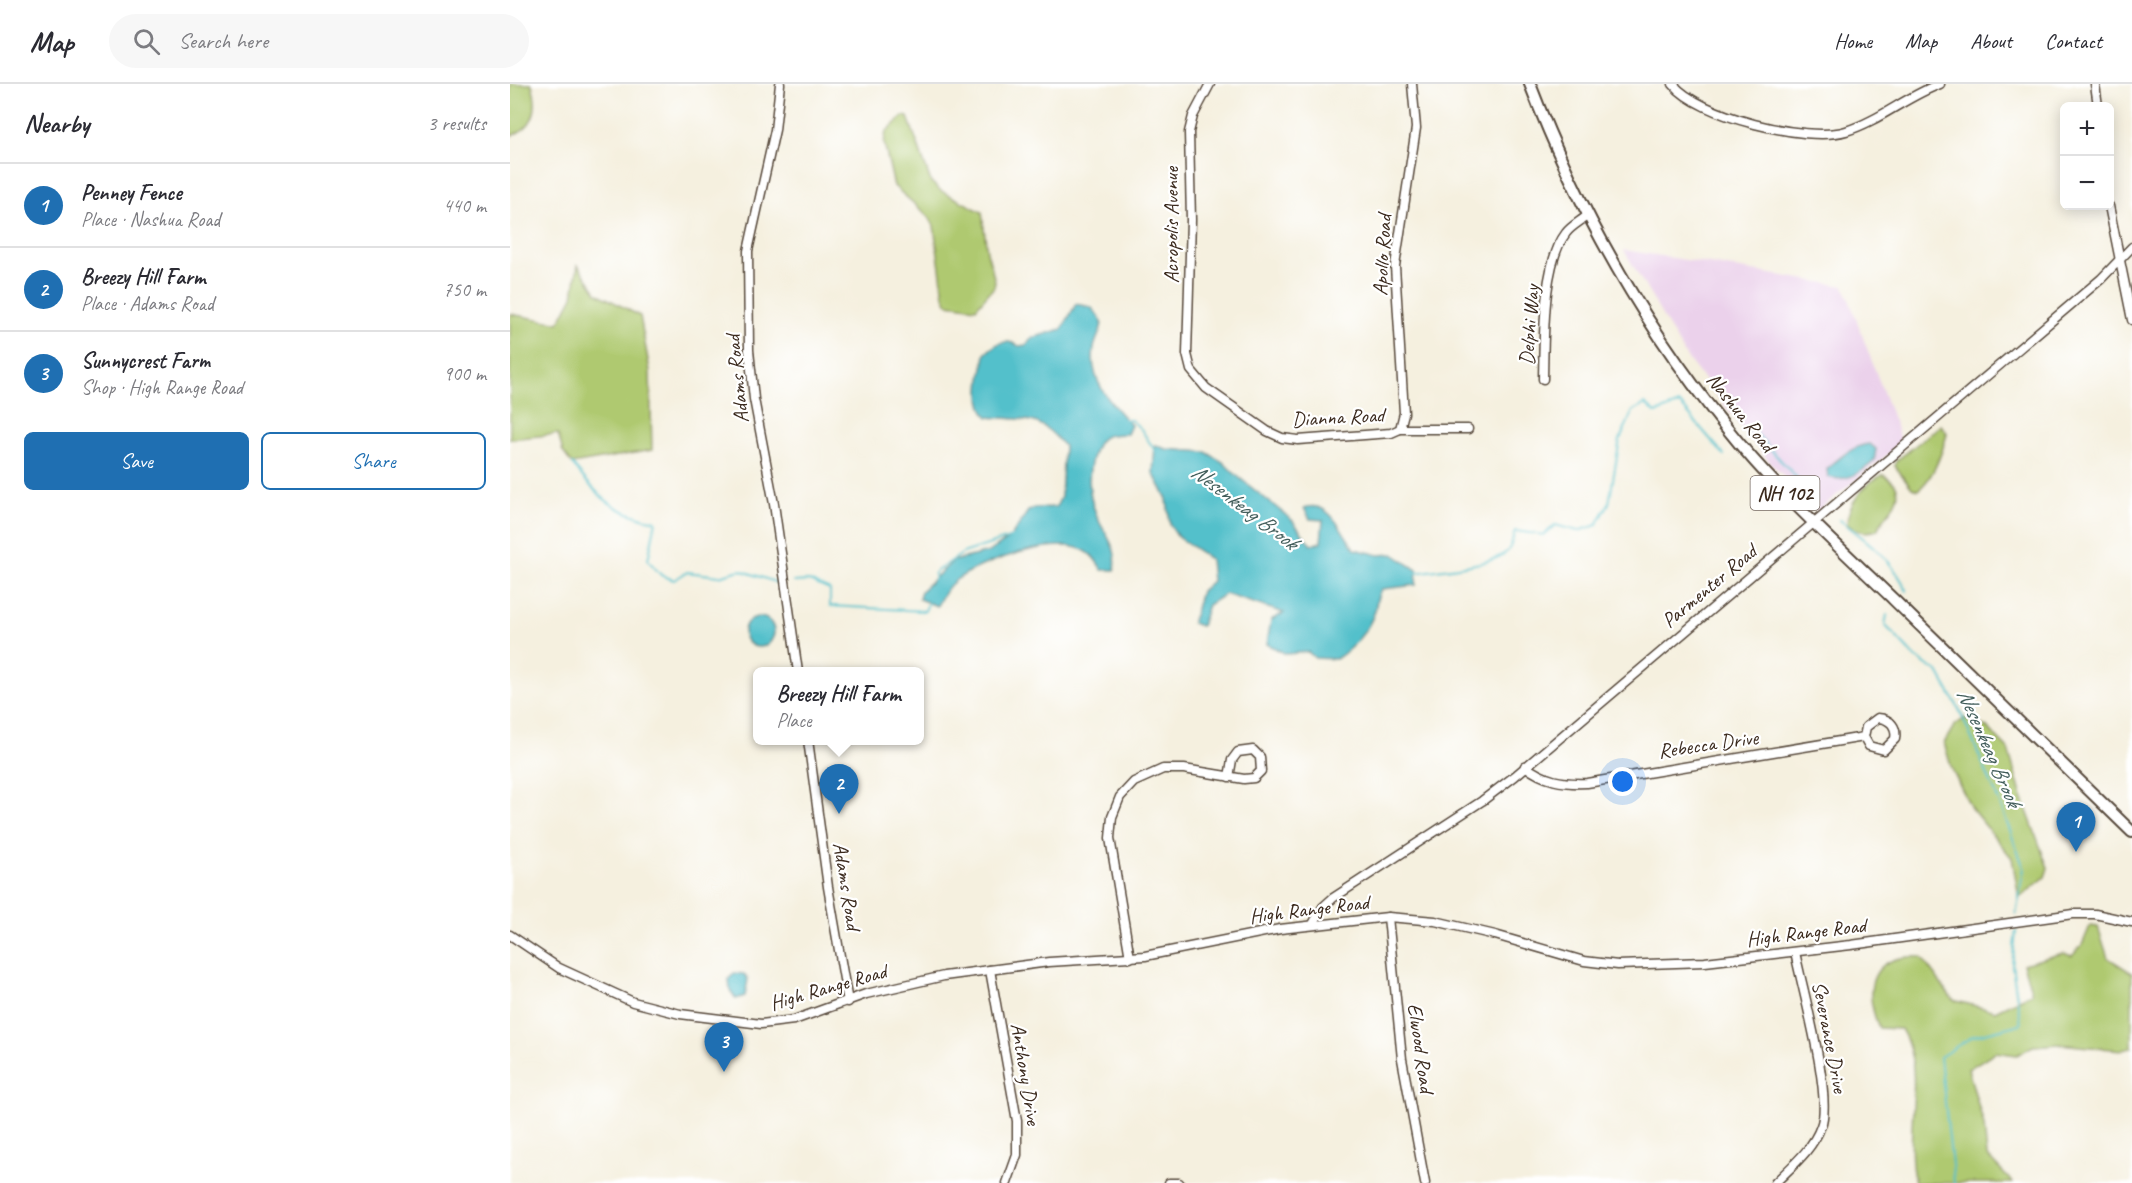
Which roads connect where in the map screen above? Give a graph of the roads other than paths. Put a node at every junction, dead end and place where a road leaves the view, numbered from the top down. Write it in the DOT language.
graph roads {
  1 [pos="780,84"];
  2 [pos="1210,84"];
  3 [pos="1412,84"];
  4 [pos="1530,84"];
  5 [pos="1673,84"];
  6 [pos="1940,84"];
  7 [pos="2095,84"];
  8 [pos="2097,102"];
  9 [pos="2110,210"];
  10 [pos="1588,215"];
  11 [pos="2132,247"];
  12 [pos="2119,260"];
  13 [pos="2132,320"];
  14 [pos="1191,370"];
  15 [pos="1543,379"];
  16 [pos="1400,429"];
  17 [pos="1468,429"];
  18 [pos="1815,524"];
  19 [pos="797,667"];
  20 [pos="1864,737"];
  21 [pos="809,745"];
  22 [pos="1525,766"];
  23 [pos="1230,777"];
  24 [pos="2132,832"];
  25 [pos="1388,917"];
  26 [pos="2132,922"];
  27 [pos="1313,924"];
  28 [pos="510,935"];
  29 [pos="1795,952"];
  30 [pos="1130,958"];
  31 [pos="990,970"];
  32 [pos="848,1002"];
  33 [pos="1007,1183"];
  34 [pos="1169,1183"];
  35 [pos="1179,1183"];
  36 [pos="1425,1183"];
  37 [pos="1775,1183"];
  1 -- 19 [label="street, Adams Road"];
  2 -- 14 [label="street, Acropolis Avenue"];
  3 -- 16 [label="street, Apollo Road"];
  4 -- 10 [label="main road, Nashua Road / NH 102"];
  5 -- 6 [label="street"];
  7 -- 8 [label="street"];
  9 -- 12 [label="street"];
  10 -- 15 [label="street, Delphi Way"];
  10 -- 18 [label="main road, Nashua Road / NH 102"];
  11 -- 12 [label="street, Parmenter Road"];
  12 -- 13 [label="street"];
  12 -- 18 [label="street, Parmenter Road"];
  14 -- 16 [label="street, Dianna Road"];
  16 -- 17 [label="street, Dianna Road"];
  18 -- 22 [label="street, Parmenter Road"];
  18 -- 24 [label="main road, Nashua Road / NH 102"];
  20 -- 22 [label="street, Rebecca Drive"];
  21 -- 32 [label="street, Adams Road"];
  22 -- 27 [label="street, Parmenter Road"];
  23 -- 30 [label="street"];
  25 -- 27 [label="street, High Range Road"];
  25 -- 29 [label="street, High Range Road"];
  25 -- 36 [label="street, Elwood Road"];
  26 -- 29 [label="street, High Range Road"];
  27 -- 30 [label="street, High Range Road"];
  28 -- 32 [label="street, High Range Road"];
  29 -- 37 [label="street, Severance Drive"];
  30 -- 31 [label="street, High Range Road"];
  31 -- 32 [label="street, High Range Road"];
  31 -- 33 [label="street, Anthony Drive"];
  34 -- 35 [label="street"];
}
